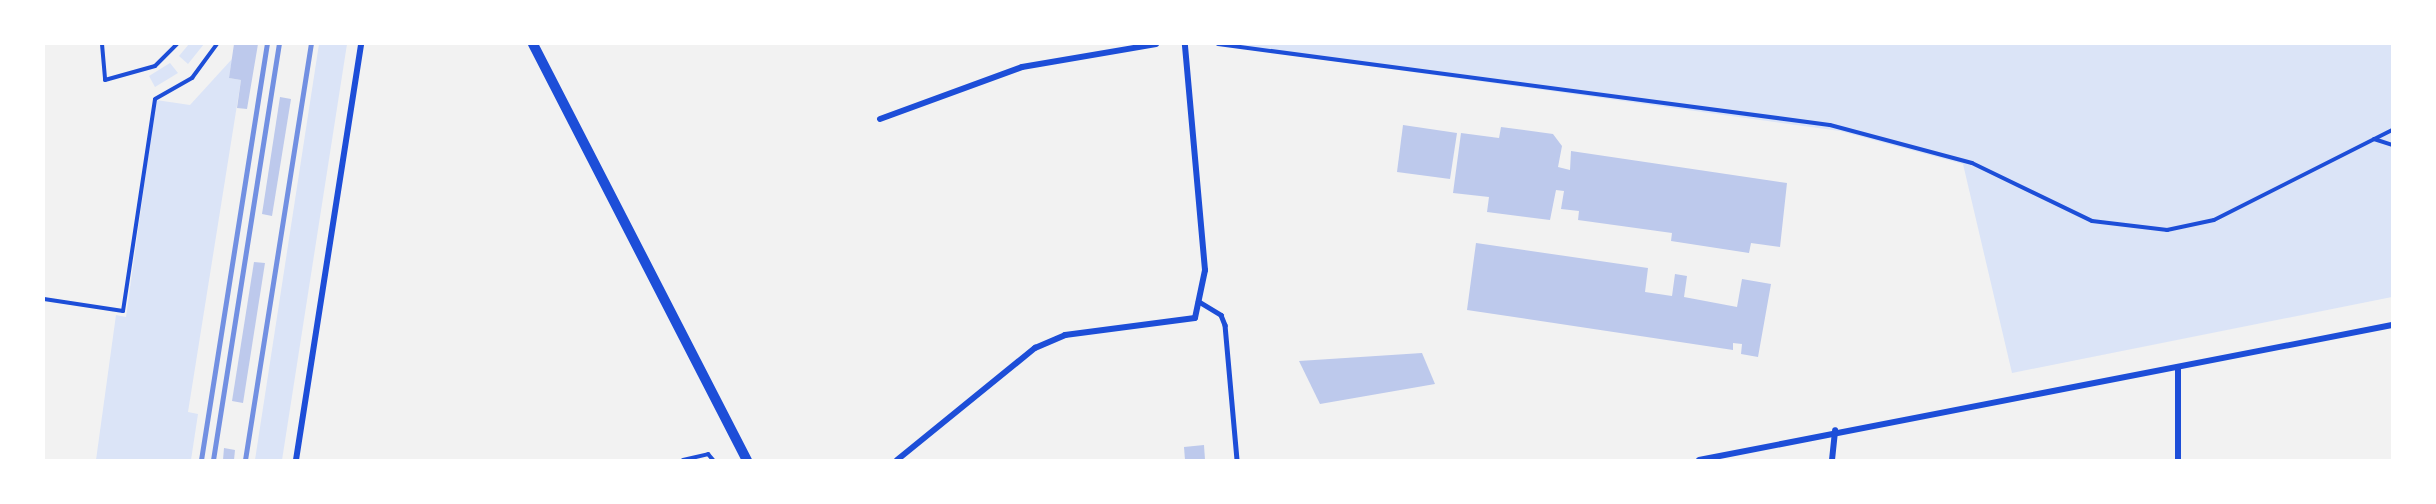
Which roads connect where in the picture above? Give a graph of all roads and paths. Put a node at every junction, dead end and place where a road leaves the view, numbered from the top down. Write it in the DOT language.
graph roads {
  1 [pos="102,44"];
  2 [pos="177,44"];
  3 [pos="217,44"];
  4 [pos="361,44"];
  5 [pos="533,44"];
  6 [pos="1156,44"];
  7 [pos="1185,44"];
  8 [pos="1218,44"];
  9 [pos="880,119"];
  10 [pos="2392,130"];
  11 [pos="2374,139"];
  12 [pos="2392,145"];
  13 [pos="44,299"];
  14 [pos="1198,301"];
  15 [pos="2392,325"];
  16 [pos="2178,366"];
  17 [pos="1835,430"];
  18 [pos="296,460"];
  19 [pos="683,460"];
  20 [pos="713,460"];
  21 [pos="747,460"];
  22 [pos="897,460"];
  23 [pos="1237,460"];
  24 [pos="1699,460"];
  25 [pos="1832,460"];
  26 [pos="2178,460"];
  1 -- 2 [label="path"];
  3 -- 13 [label="path"];
  4 -- 18 [label="street"];
  5 -- 21 [label="street"];
  6 -- 9 [label="street"];
  7 -- 14 [label="street"];
  8 -- 11 [label="path"];
  10 -- 11 [label="path"];
  11 -- 12 [label="path"];
  14 -- 22 [label="street"];
  14 -- 23 [label="lane"];
  15 -- 16 [label="street"];
  16 -- 17 [label="street"];
  16 -- 26 [label="street"];
  17 -- 24 [label="street"];
  17 -- 25 [label="street"];
  19 -- 20 [label="path"];
}
